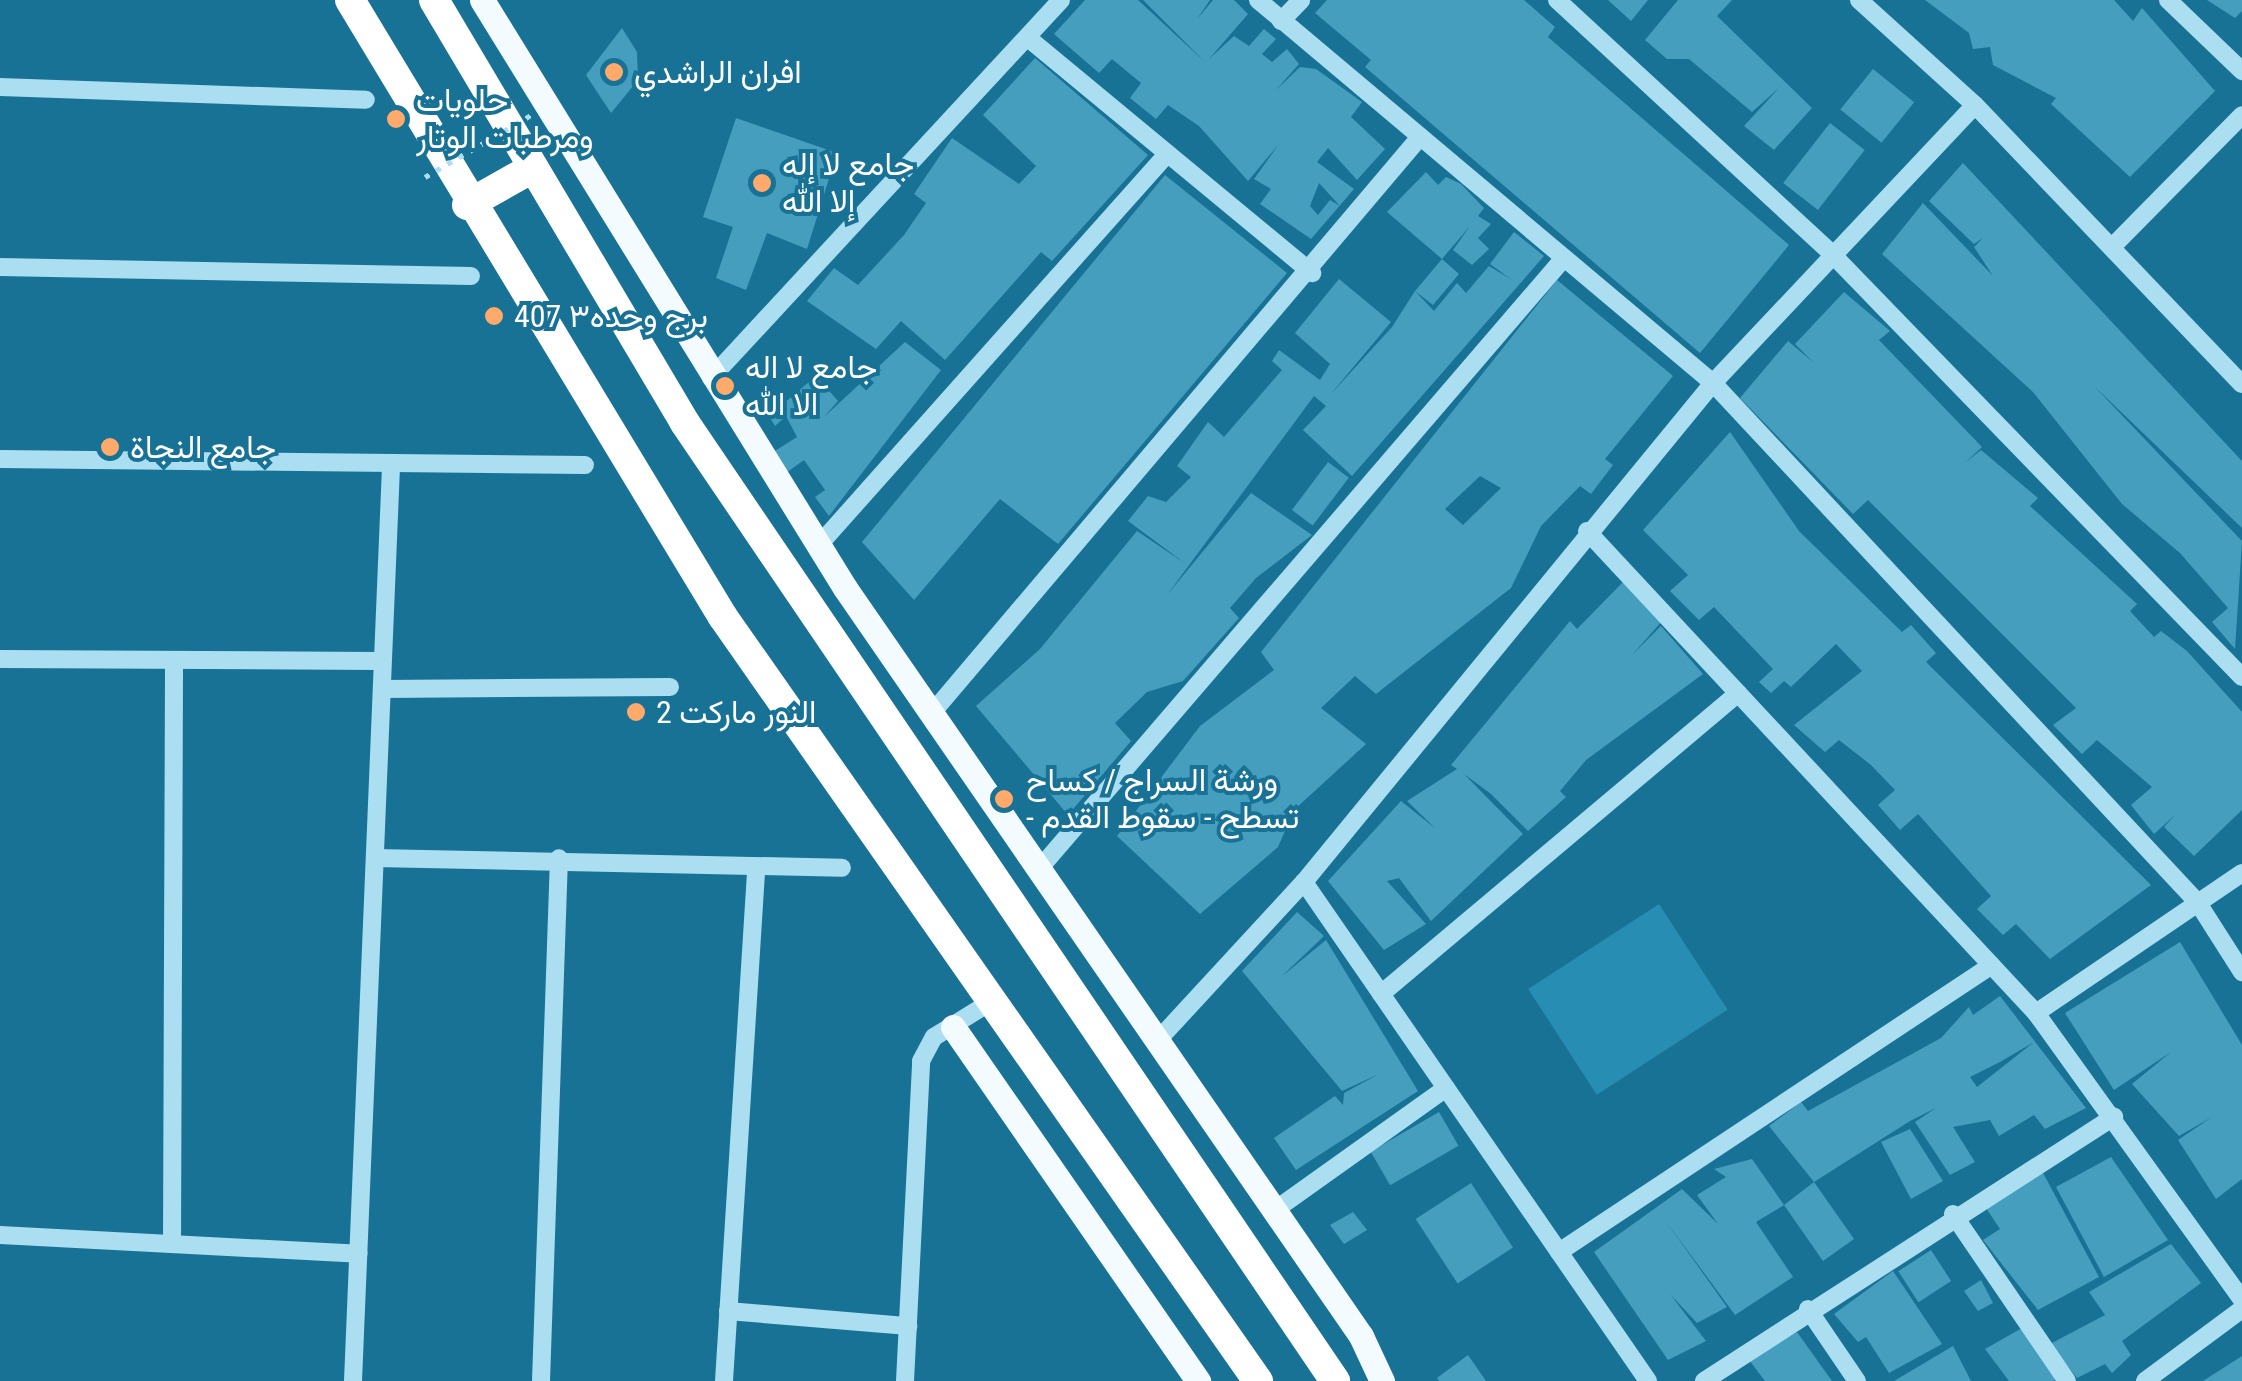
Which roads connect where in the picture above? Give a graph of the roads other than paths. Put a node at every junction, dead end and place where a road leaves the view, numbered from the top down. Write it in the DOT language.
graph roads {
  1 [pos="350,0"];
  2 [pos="434,0"];
  3 [pos="482,0"];
  4 [pos="1061,0"];
  5 [pos="1258,0"];
  6 [pos="1301,0"];
  7 [pos="1557,0"];
  8 [pos="1859,0"];
  9 [pos="2168,0"];
  10 [pos="1281,21"];
  11 [pos="1028,38"];
  12 [pos="2242,71"];
  13 [pos="0,87"];
  14 [pos="366,100"];
  15 [pos="1975,106"];
  16 [pos="2242,114"];
  17 [pos="1420,137"];
  18 [pos="1167,154"];
  19 [pos="531,169"];
  20 [pos="468,205"];
  21 [pos="2112,247"];
  22 [pos="1832,254"];
  23 [pos="1564,258"];
  24 [pos="0,268"];
  25 [pos="1312,273"];
  26 [pos="470,276"];
  27 [pos="711,378"];
  28 [pos="1713,384"];
  29 [pos="2242,384"];
  30 [pos="0,459"];
  31 [pos="585,465"];
  32 [pos="391,466"];
  33 [pos="1587,531"];
  34 [pos="818,546"];
  35 [pos="0,659"];
  36 [pos="378,661"];
  37 [pos="174,662"];
  38 [pos="2242,677"];
  39 [pos="670,687"];
  40 [pos="382,689"];
  41 [pos="1738,693"];
  42 [pos="932,713"];
  43 [pos="375,858"];
  44 [pos="560,858"];
  45 [pos="842,868"];
  46 [pos="1040,868"];
  47 [pos="756,873"];
  48 [pos="2242,873"];
  49 [pos="1304,882"];
  50 [pos="2198,904"];
  51 [pos="1992,966"];
  52 [pos="2242,972"];
  53 [pos="1381,994"];
  54 [pos="992,1001"];
  55 [pos="2036,1013"];
  56 [pos="953,1027"];
  57 [pos="1159,1039"];
  58 [pos="1446,1088"];
  59 [pos="2114,1116"];
  60 [pos="1275,1210"];
  61 [pos="1953,1214"];
  62 [pos="0,1235"];
  63 [pos="172,1244"];
  64 [pos="1559,1252"];
  65 [pos="358,1254"];
  66 [pos="2242,1300"];
  67 [pos="1808,1309"];
  68 [pos="2242,1309"];
  69 [pos="728,1312"];
  70 [pos="908,1326"];
  71 [pos="1361,1336"];
  72 [pos="353,1381"];
  73 [pos="542,1381"];
  74 [pos="724,1381"];
  75 [pos="905,1381"];
  76 [pos="1198,1381"];
  77 [pos="1258,1381"];
  78 [pos="1335,1381"];
  79 [pos="1382,1381"];
  80 [pos="1392,1381"];
  81 [pos="1648,1381"];
  82 [pos="1704,1381"];
  83 [pos="1857,1381"];
  84 [pos="2067,1381"];
  85 [pos="2145,1381"];
  1 -- 20 [label="highway"];
  2 -- 19 [label="highway"];
  3 -- 27 [label="main road"];
  4 -- 11 [label="street"];
  5 -- 10 [label="street"];
  6 -- 10 [label="street"];
  7 -- 22 [label="street"];
  8 -- 15 [label="street"];
  9 -- 12 [label="street"];
  10 -- 17 [label="street"];
  11 -- 18 [label="street"];
  11 -- 27 [label="street"];
  13 -- 14 [label="street"];
  15 -- 21 [label="street"];
  15 -- 22 [label="street"];
  16 -- 21 [label="street"];
  17 -- 23 [label="street"];
  17 -- 25 [label="street"];
  18 -- 25 [label="street"];
  18 -- 34 [label="street"];
  19 -- 20 [label="highway"];
  19 -- 78 [label="highway"];
  20 -- 54 [label="highway"];
  21 -- 29 [label="street"];
  22 -- 28 [label="street"];
  22 -- 38 [label="street"];
  23 -- 28 [label="street"];
  23 -- 46 [label="street"];
  24 -- 26 [label="street"];
  25 -- 42 [label="street"];
  27 -- 34 [label="main road"];
  28 -- 33 [label="street"];
  28 -- 50 [label="street"];
  30 -- 32 [label="street"];
  31 -- 32 [label="street"];
  32 -- 36 [label="street"];
  33 -- 41 [label="street"];
  33 -- 49 [label="street"];
  34 -- 42 [label="main road"];
  35 -- 37 [label="street"];
  36 -- 37 [label="street"];
  36 -- 40 [label="street"];
  37 -- 63 [label="street"];
  39 -- 40 [label="street"];
  40 -- 43 [label="street"];
  41 -- 51 [label="street"];
  41 -- 53 [label="street"];
  42 -- 46 [label="main road"];
  43 -- 44 [label="street"];
  43 -- 65 [label="street"];
  44 -- 47 [label="street"];
  44 -- 73 [label="street"];
  45 -- 47 [label="street"];
  46 -- 57 [label="main road"];
  47 -- 69 [label="street"];
  48 -- 50 [label="street"];
  49 -- 53 [label="street"];
  49 -- 57 [label="street"];
  50 -- 52 [label="street"];
  50 -- 55 [label="street"];
  51 -- 55 [label="street"];
  51 -- 64 [label="street"];
  53 -- 58 [label="street"];
  54 -- 56 [label="street"];
  54 -- 77 [label="highway"];
  55 -- 59 [label="street"];
  56 -- 70 [label="street"];
  56 -- 76 [label="main road"];
  57 -- 60 [label="main road"];
  58 -- 60 [label="street"];
  58 -- 64 [label="street"];
  59 -- 61 [label="street"];
  59 -- 66 [label="street"];
  60 -- 71 [label="main road"];
  61 -- 67 [label="street"];
  61 -- 84 [label="street"];
  62 -- 63 [label="street"];
  63 -- 65 [label="street"];
  64 -- 81 [label="street"];
  65 -- 72 [label="street"];
  67 -- 82 [label="street"];
  67 -- 83 [label="street"];
  68 -- 85 [label="street"];
  69 -- 70 [label="street"];
  69 -- 74 [label="street"];
  70 -- 75 [label="street"];
  71 -- 79 [label="main road"];
  71 -- 80 [label="street"];
}
